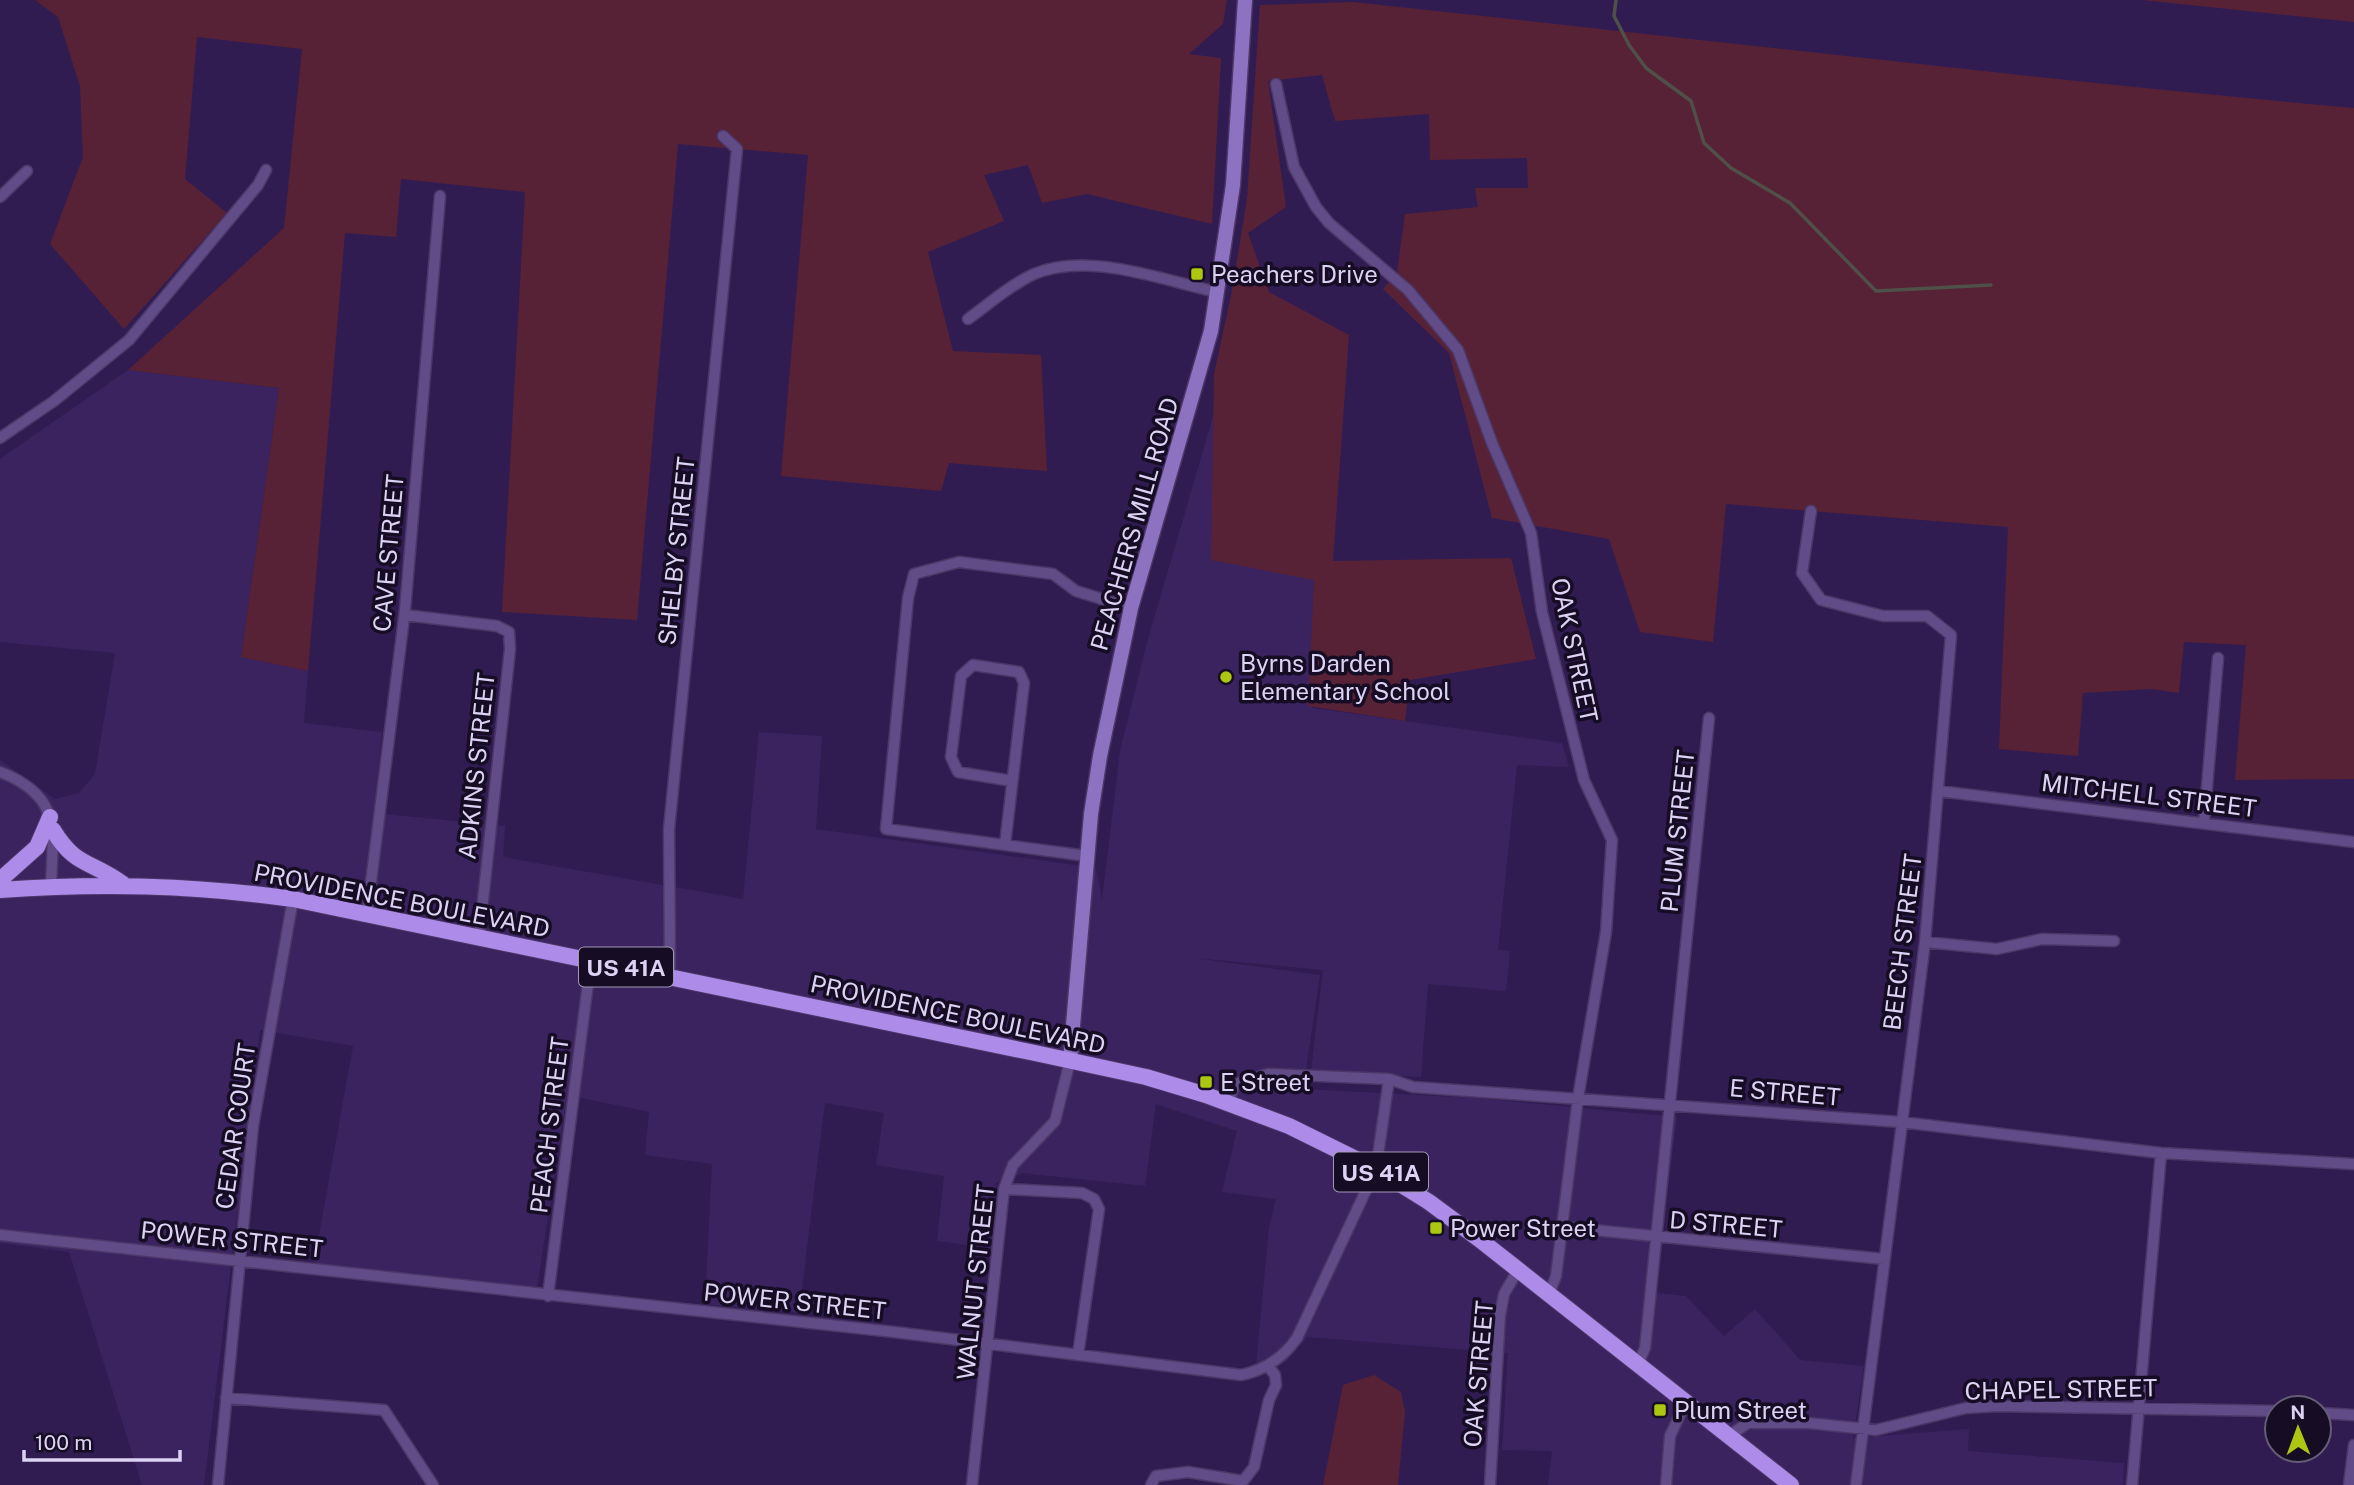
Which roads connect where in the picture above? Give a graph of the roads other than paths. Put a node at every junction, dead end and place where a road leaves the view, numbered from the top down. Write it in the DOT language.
graph roads {
  1 [pos="1245,0"];
  2 [pos="1276,84"];
  3 [pos="723,136"];
  4 [pos="266,170"];
  5 [pos="27,171"];
  6 [pos="440,196"];
  7 [pos="0,197"];
  8 [pos="1217,292"];
  9 [pos="968,319"];
  10 [pos="0,438"];
  11 [pos="1811,511"];
  12 [pos="1130,608"];
  13 [pos="405,615"];
  14 [pos="2218,658"];
  15 [pos="1709,718"];
  16 [pos="0,772"];
  17 [pos="1012,780"];
  18 [pos="1939,791"];
  19 [pos="2204,822"];
  20 [pos="52,823"];
  21 [pos="2354,842"];
  22 [pos="1005,845"];
  23 [pos="1087,856"];
  24 [pos="0,880"];
  25 [pos="123,884"];
  26 [pos="51,886"];
  27 [pos="0,890"];
  28 [pos="293,899"];
  29 [pos="367,914"];
  30 [pos="479,937"];
  31 [pos="2114,941"];
  32 [pos="1925,942"];
  33 [pos="591,960"];
  34 [pos="670,976"];
  35 [pos="1070,1061"];
  36 [pos="1389,1080"];
  37 [pos="1578,1098"];
  38 [pos="1228,1103"];
  39 [pos="1671,1103"];
  40 [pos="1901,1122"];
  41 [pos="2161,1153"];
  42 [pos="2354,1164"];
  43 [pos="1376,1169"];
  44 [pos="1004,1189"];
  45 [pos="1564,1227"];
  46 [pos="0,1234"];
  47 [pos="1657,1238"];
  48 [pos="1884,1259"];
  49 [pos="238,1261"];
  50 [pos="1518,1270"];
  51 [pos="1549,1294"];
  52 [pos="548,1296"];
  53 [pos="989,1343"];
  54 [pos="1078,1355"];
  55 [pos="1638,1364"];
  56 [pos="1268,1366"];
  57 [pos="226,1398"];
  58 [pos="1685,1404"];
  59 [pos="2138,1407"];
  60 [pos="2263,1411"];
  61 [pos="2333,1414"];
  62 [pos="2354,1415"];
  63 [pos="1862,1427"];
  64 [pos="1727,1437"];
  65 [pos="2354,1446"];
  66 [pos="1242,1483"];
  67 [pos="218,1485"];
  68 [pos="433,1485"];
  69 [pos="972,1485"];
  70 [pos="1152,1485"];
  71 [pos="1490,1485"];
  72 [pos="1666,1485"];
  73 [pos="1791,1485"];
  74 [pos="1856,1485"];
  75 [pos="2132,1485"];
  76 [pos="2349,1485"];
  1 -- 8 [label="main road, PEACHERS MILL ROAD"];
  2 -- 37 [label="street, OAK STREET"];
  3 -- 34 [label="street, SHELBY STREET"];
  4 -- 10 [label="street"];
  5 -- 7 [label="street"];
  6 -- 13 [label="street, CAVE STREET"];
  8 -- 9 [label="street"];
  8 -- 12 [label="main road, PEACHERS MILL ROAD"];
  11 -- 18 [label="street, BEECH STREET"];
  12 -- 22 [label="street"];
  12 -- 23 [label="main road, PEACHERS MILL ROAD"];
  13 -- 29 [label="street, CAVE STREET"];
  13 -- 30 [label="street, ADKINS STREET"];
  14 -- 19 [label="street"];
  15 -- 39 [label="street, PLUM STREET"];
  16 -- 20 [label="street"];
  17 -- 17 [label="street"];
  17 -- 22 [label="street"];
  18 -- 19 [label="street, MITCHELL STREET"];
  18 -- 32 [label="street, BEECH STREET"];
  19 -- 21 [label="street, MITCHELL STREET"];
  20 -- 24 [label="highway"];
  20 -- 25 [label="highway"];
  20 -- 26 [label="street"];
  22 -- 23 [label="street"];
  23 -- 35 [label="main road, PEACHERS MILL ROAD"];
  25 -- 26 [label="highway, PROVIDENCE BOULEVARD / US 41A"];
  25 -- 28 [label="highway, PROVIDENCE BOULEVARD / US 41A"];
  26 -- 27 [label="highway, PROVIDENCE BOULEVARD / US 41A"];
  28 -- 29 [label="highway, PROVIDENCE BOULEVARD / US 41A"];
  28 -- 49 [label="street, CEDAR COURT"];
  29 -- 30 [label="highway, PROVIDENCE BOULEVARD / US 41A"];
  30 -- 33 [label="highway, PROVIDENCE BOULEVARD / US 41A"];
  31 -- 32 [label="street"];
  32 -- 40 [label="street, BEECH STREET"];
  33 -- 34 [label="highway, PROVIDENCE BOULEVARD / US 41A"];
  33 -- 52 [label="street, PEACH STREET"];
  34 -- 35 [label="highway, PROVIDENCE BOULEVARD / US 41A"];
  35 -- 38 [label="highway, PROVIDENCE BOULEVARD / US 41A"];
  35 -- 44 [label="street, WALNUT STREET"];
  36 -- 37 [label="street, E STREET"];
  36 -- 38 [label="street, E STREET"];
  36 -- 43 [label="street, POWER STREET"];
  37 -- 39 [label="street, E STREET"];
  37 -- 45 [label="street, OAK STREET"];
  38 -- 43 [label="highway, PROVIDENCE BOULEVARD / US 41A"];
  39 -- 40 [label="street, E STREET"];
  39 -- 47 [label="street, PLUM STREET"];
  40 -- 41 [label="street, E STREET"];
  40 -- 48 [label="street, BEECH STREET"];
  41 -- 42 [label="street, E STREET"];
  41 -- 59 [label="street"];
  43 -- 50 [label="highway, PROVIDENCE BOULEVARD / US 41A"];
  43 -- 56 [label="street, POWER STREET"];
  44 -- 53 [label="street, WALNUT STREET"];
  44 -- 54 [label="street"];
  45 -- 47 [label="street, D STREET"];
  45 -- 51 [label="street, OAK STREET"];
  46 -- 49 [label="street, POWER STREET"];
  47 -- 48 [label="street, D STREET"];
  47 -- 55 [label="street, PLUM STREET"];
  48 -- 63 [label="street, BEECH STREET"];
  49 -- 52 [label="street, POWER STREET"];
  49 -- 57 [label="street, CEDAR COURT"];
  50 -- 51 [label="highway, PROVIDENCE BOULEVARD / US 41A"];
  50 -- 71 [label="street, OAK STREET"];
  51 -- 55 [label="highway, PROVIDENCE BOULEVARD / US 41A"];
  52 -- 53 [label="street, POWER STREET"];
  53 -- 54 [label="street, POWER STREET"];
  53 -- 69 [label="street, WALNUT STREET"];
  54 -- 56 [label="street, POWER STREET"];
  55 -- 58 [label="highway, PROVIDENCE BOULEVARD / US 41A"];
  56 -- 66 [label="street"];
  57 -- 67 [label="street, CEDAR COURT"];
  57 -- 68 [label="street"];
  58 -- 64 [label="highway, PROVIDENCE BOULEVARD / US 41A"];
  58 -- 72 [label="street"];
  59 -- 60 [label="street, CHAPEL STREET"];
  59 -- 63 [label="street, CHAPEL STREET"];
  59 -- 75 [label="street"];
  61 -- 62 [label="street"];
  63 -- 64 [label="street, CHAPEL STREET"];
  63 -- 74 [label="street, BEECH STREET"];
  64 -- 73 [label="highway, PROVIDENCE BOULEVARD / US 41A"];
  65 -- 76 [label="street"];
  66 -- 70 [label="street"];
}
